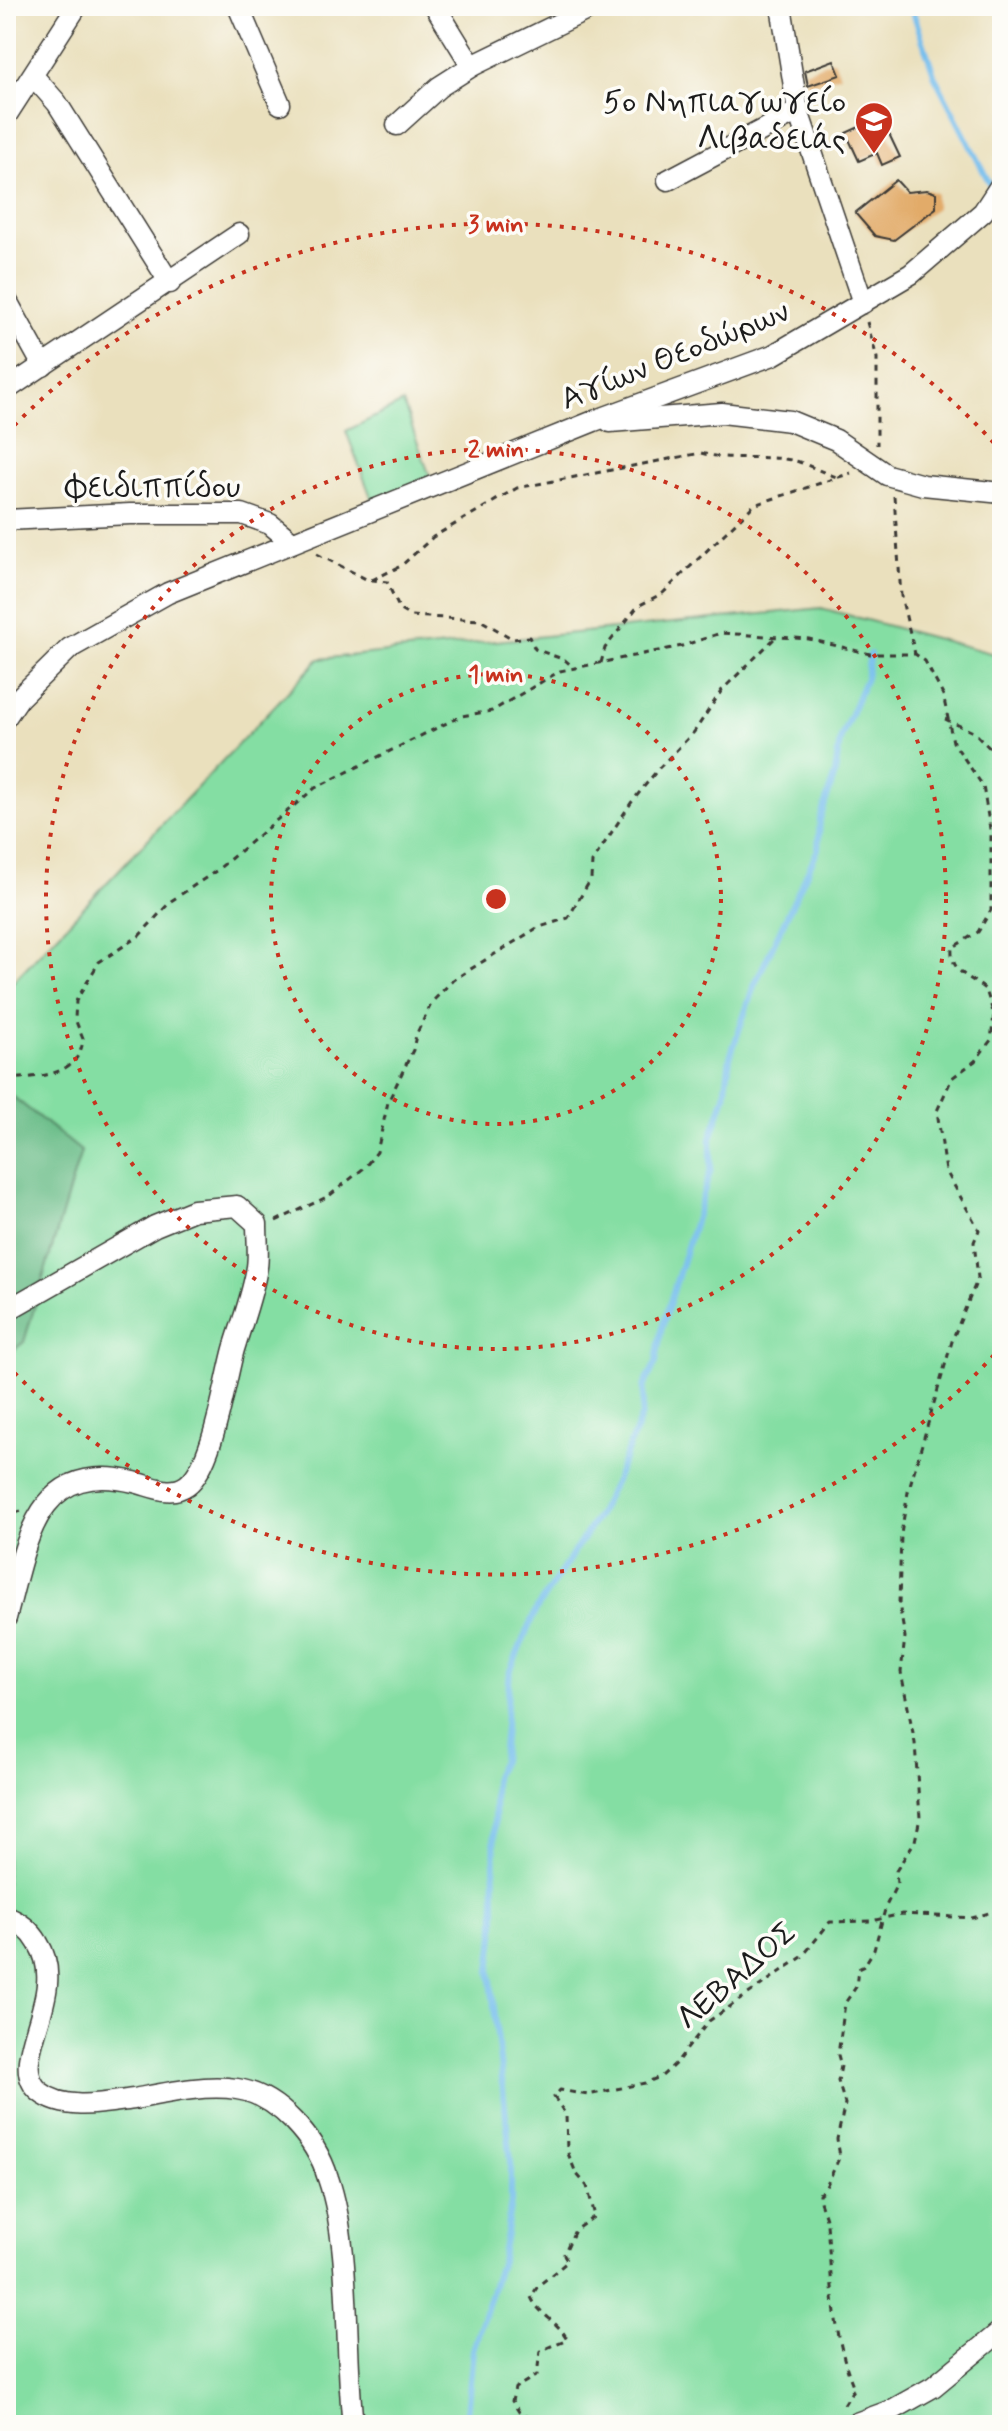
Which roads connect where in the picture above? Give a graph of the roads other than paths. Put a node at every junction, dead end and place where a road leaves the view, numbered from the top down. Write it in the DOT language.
graph roads {
  1 [pos="77,6"];
  2 [pos="238,6"];
  3 [pos="435,6"];
  4 [pos="595,6"];
  5 [pos="781,6"];
  6 [pos="472,66"];
  7 [pos="34,77"];
  8 [pos="280,104"];
  9 [pos="798,111"];
  10 [pos="6,116"];
  11 [pos="397,125"];
  12 [pos="668,180"];
  13 [pos="1002,183"];
  14 [pos="239,234"];
  15 [pos="170,283"];
  16 [pos="6,299"];
  17 [pos="863,303"];
  18 [pos="43,366"];
  19 [pos="6,390"];
  20 [pos="594,421"];
  21 [pos="1002,493"];
  22 [pos="6,520"];
  23 [pos="296,540"];
  24 [pos="6,717"];
  25 [pos="6,1311"];
  26 [pos="6,1618"];
  27 [pos="6,1917"];
  28 [pos="1002,2330"];
  29 [pos="845,2420"];
  30 [pos="353,2425"];
  1 -- 7 [label="street"];
  2 -- 8 [label="street"];
  3 -- 6 [label="street"];
  4 -- 6 [label="street"];
  5 -- 9 [label="street"];
  6 -- 11 [label="street"];
  7 -- 10 [label="street"];
  7 -- 15 [label="street"];
  9 -- 12 [label="street"];
  9 -- 17 [label="street"];
  13 -- 17 [label="street, Αγίων Θεοδώρων"];
  14 -- 15 [label="street"];
  15 -- 18 [label="street"];
  16 -- 18 [label="street"];
  17 -- 20 [label="street, Αγίων Θεοδώρων"];
  18 -- 19 [label="street"];
  20 -- 21 [label="street"];
  20 -- 23 [label="street, Αγίων Θεοδώρων"];
  22 -- 23 [label="street, Φειδιππίδου"];
  23 -- 24 [label="street, Αγίων Θεοδώρων"];
  25 -- 26 [label="street"];
  27 -- 30 [label="street"];
  28 -- 29 [label="street"];
}
